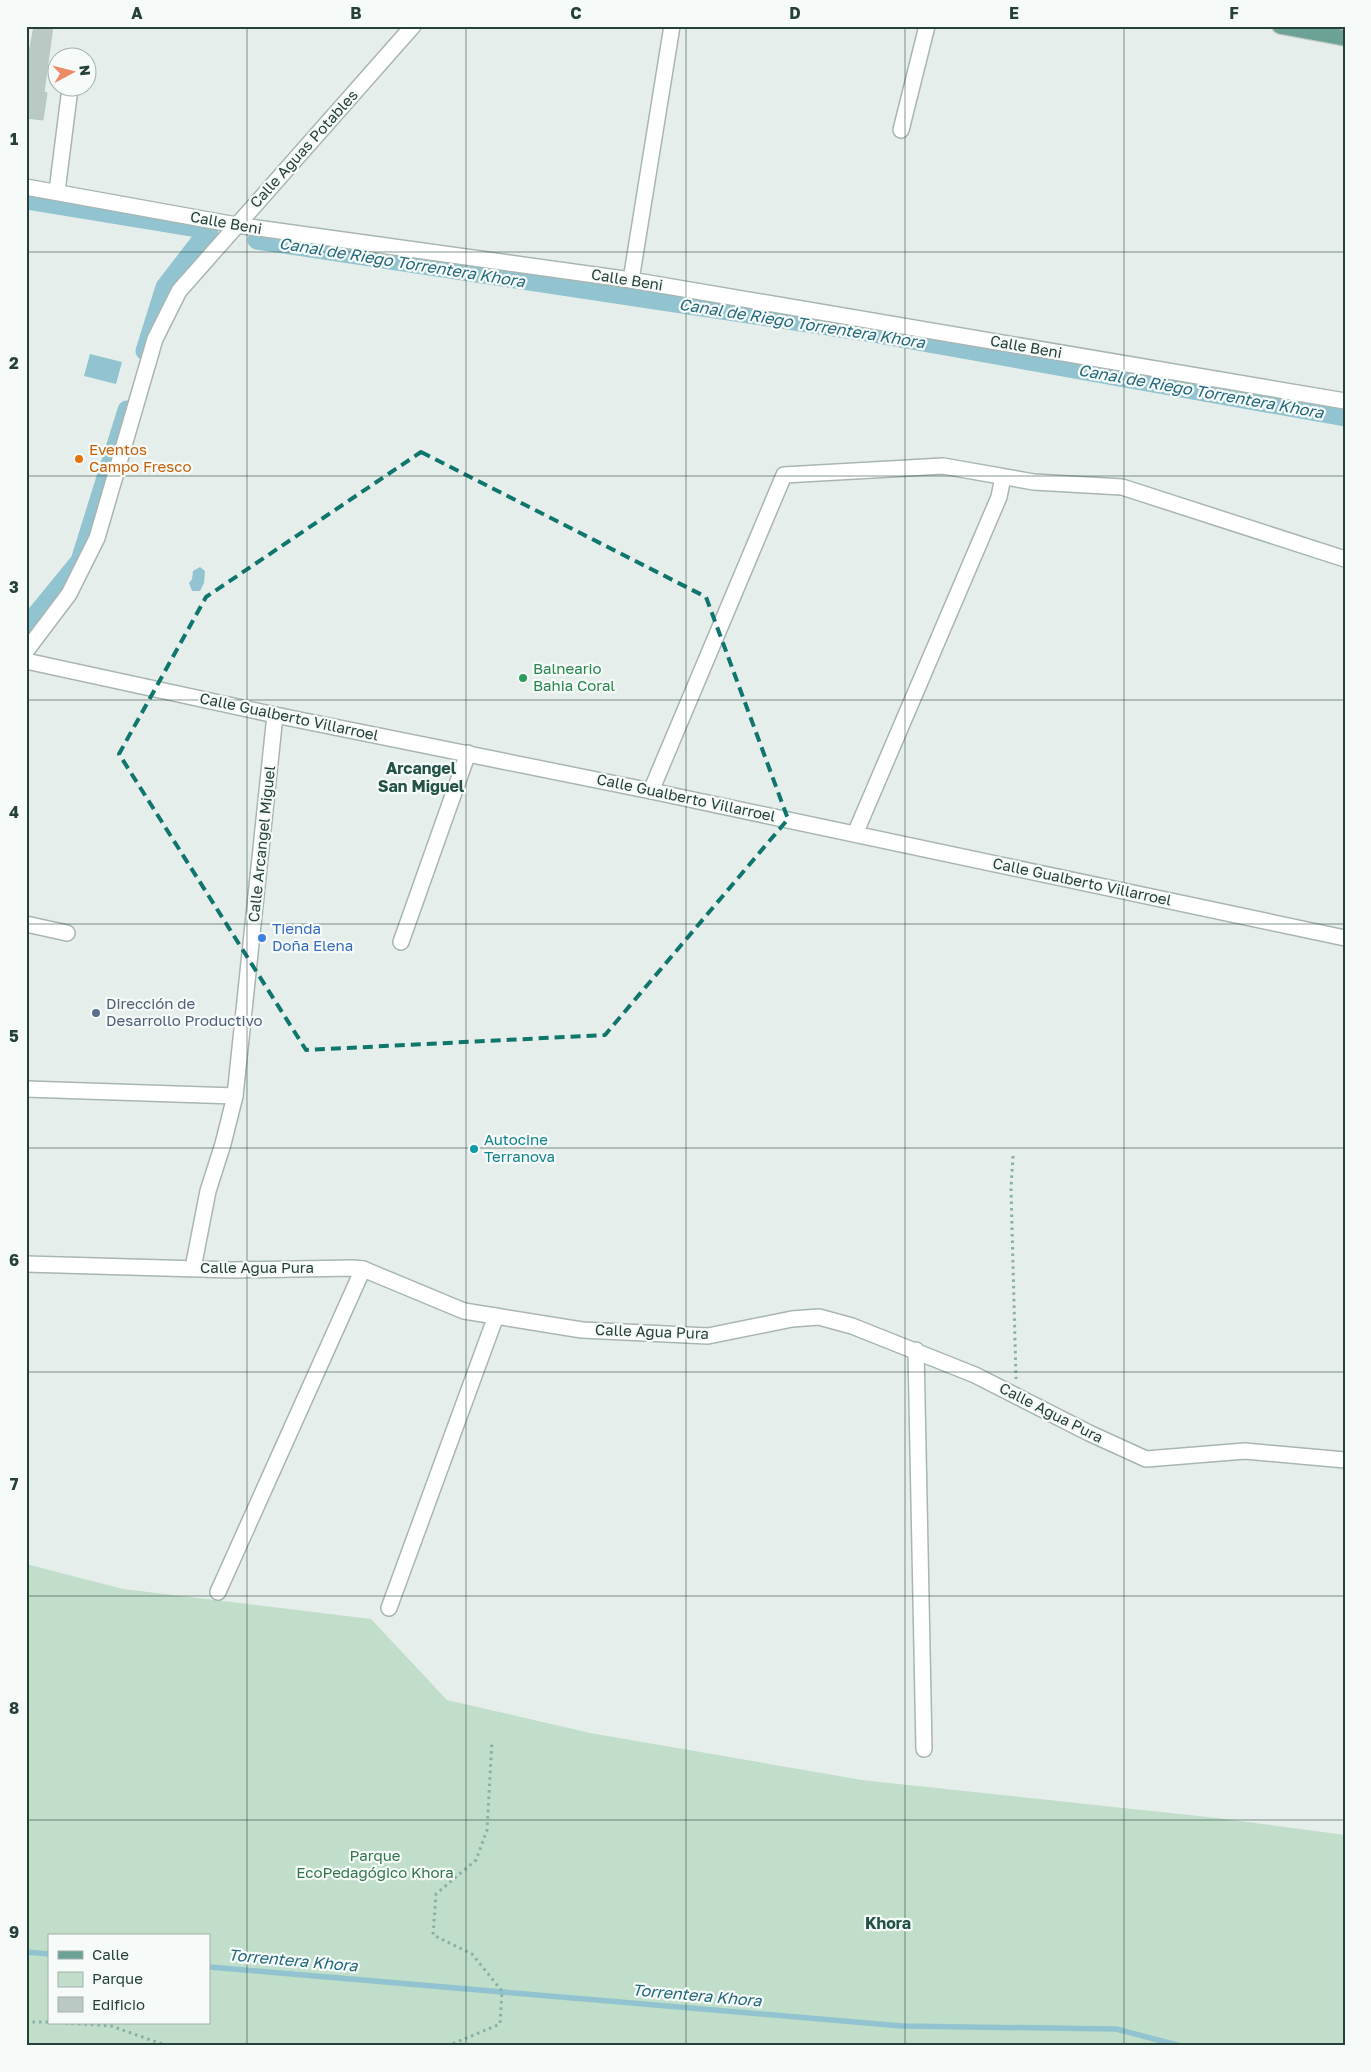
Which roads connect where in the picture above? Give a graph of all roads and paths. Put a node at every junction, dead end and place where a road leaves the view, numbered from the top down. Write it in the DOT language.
graph roads {
  1 [pos="413,26"];
  2 [pos="672,26"];
  3 [pos="927,26"];
  4 [pos="1280,26"];
  5 [pos="1345,38"];
  6 [pos="69,98"];
  7 [pos="901,130"];
  8 [pos="26,187"];
  9 [pos="57,192"];
  10 [pos="236,225"];
  11 [pos="631,280"];
  12 [pos="1345,401"];
  13 [pos="1003,477"];
  14 [pos="1345,559"];
  15 [pos="26,651"];
  16 [pos="26,661"];
  17 [pos="275,715"];
  18 [pos="468,753"];
  19 [pos="651,790"];
  20 [pos="855,834"];
  21 [pos="26,924"];
  22 [pos="67,933"];
  23 [pos="1345,938"];
  24 [pos="401,942"];
  25 [pos="26,1089"];
  26 [pos="234,1096"];
  27 [pos="1013,1156"];
  28 [pos="26,1264"];
  29 [pos="193,1268"];
  30 [pos="362,1269"];
  31 [pos="496,1316"];
  32 [pos="916,1350"];
  33 [pos="1016,1395"];
  34 [pos="1345,1460"];
  35 [pos="218,1592"];
  36 [pos="388,1608"];
  37 [pos="492,1741"];
  38 [pos="924,1749"];
  39 [pos="26,2022"];
  40 [pos="48,2022"];
  41 [pos="80,2024"];
  42 [pos="168,2046"];
  43 [pos="447,2046"];
  1 -- 10 [label="street, Calle Aguas Potables"];
  2 -- 11 [label="street"];
  3 -- 7 [label="street"];
  4 -- 5 [label="main road"];
  6 -- 9 [label="street"];
  8 -- 9 [label="street, Calle Beni"];
  9 -- 10 [label="street, Calle Beni"];
  10 -- 11 [label="street, Calle Beni"];
  10 -- 15 [label="street, Calle Aguas Potables"];
  11 -- 12 [label="street, Calle Beni"];
  13 -- 14 [label="street"];
  13 -- 19 [label="street"];
  13 -- 20 [label="street"];
  16 -- 17 [label="street, Calle Gualberto Villarroel"];
  17 -- 18 [label="street, Calle Gualberto Villarroel"];
  17 -- 26 [label="street, Calle Arcangel Miguel"];
  18 -- 19 [label="street, Calle Gualberto Villarroel"];
  18 -- 24 [label="street"];
  19 -- 20 [label="street, Calle Gualberto Villarroel"];
  20 -- 23 [label="street, Calle Gualberto Villarroel"];
  21 -- 22 [label="street"];
  25 -- 26 [label="street"];
  26 -- 29 [label="street, Calle Arcangel Miguel"];
  27 -- 33 [label="path"];
  28 -- 29 [label="street, Calle Agua Pura"];
  29 -- 30 [label="street, Calle Agua Pura"];
  30 -- 31 [label="street, Calle Agua Pura"];
  30 -- 35 [label="street"];
  31 -- 32 [label="street, Calle Agua Pura"];
  31 -- 36 [label="street"];
  32 -- 33 [label="street, Calle Agua Pura"];
  32 -- 38 [label="street"];
  33 -- 34 [label="street, Calle Agua Pura"];
  37 -- 43 [label="path"];
  39 -- 40 [label="path"];
  41 -- 42 [label="path"];
}
